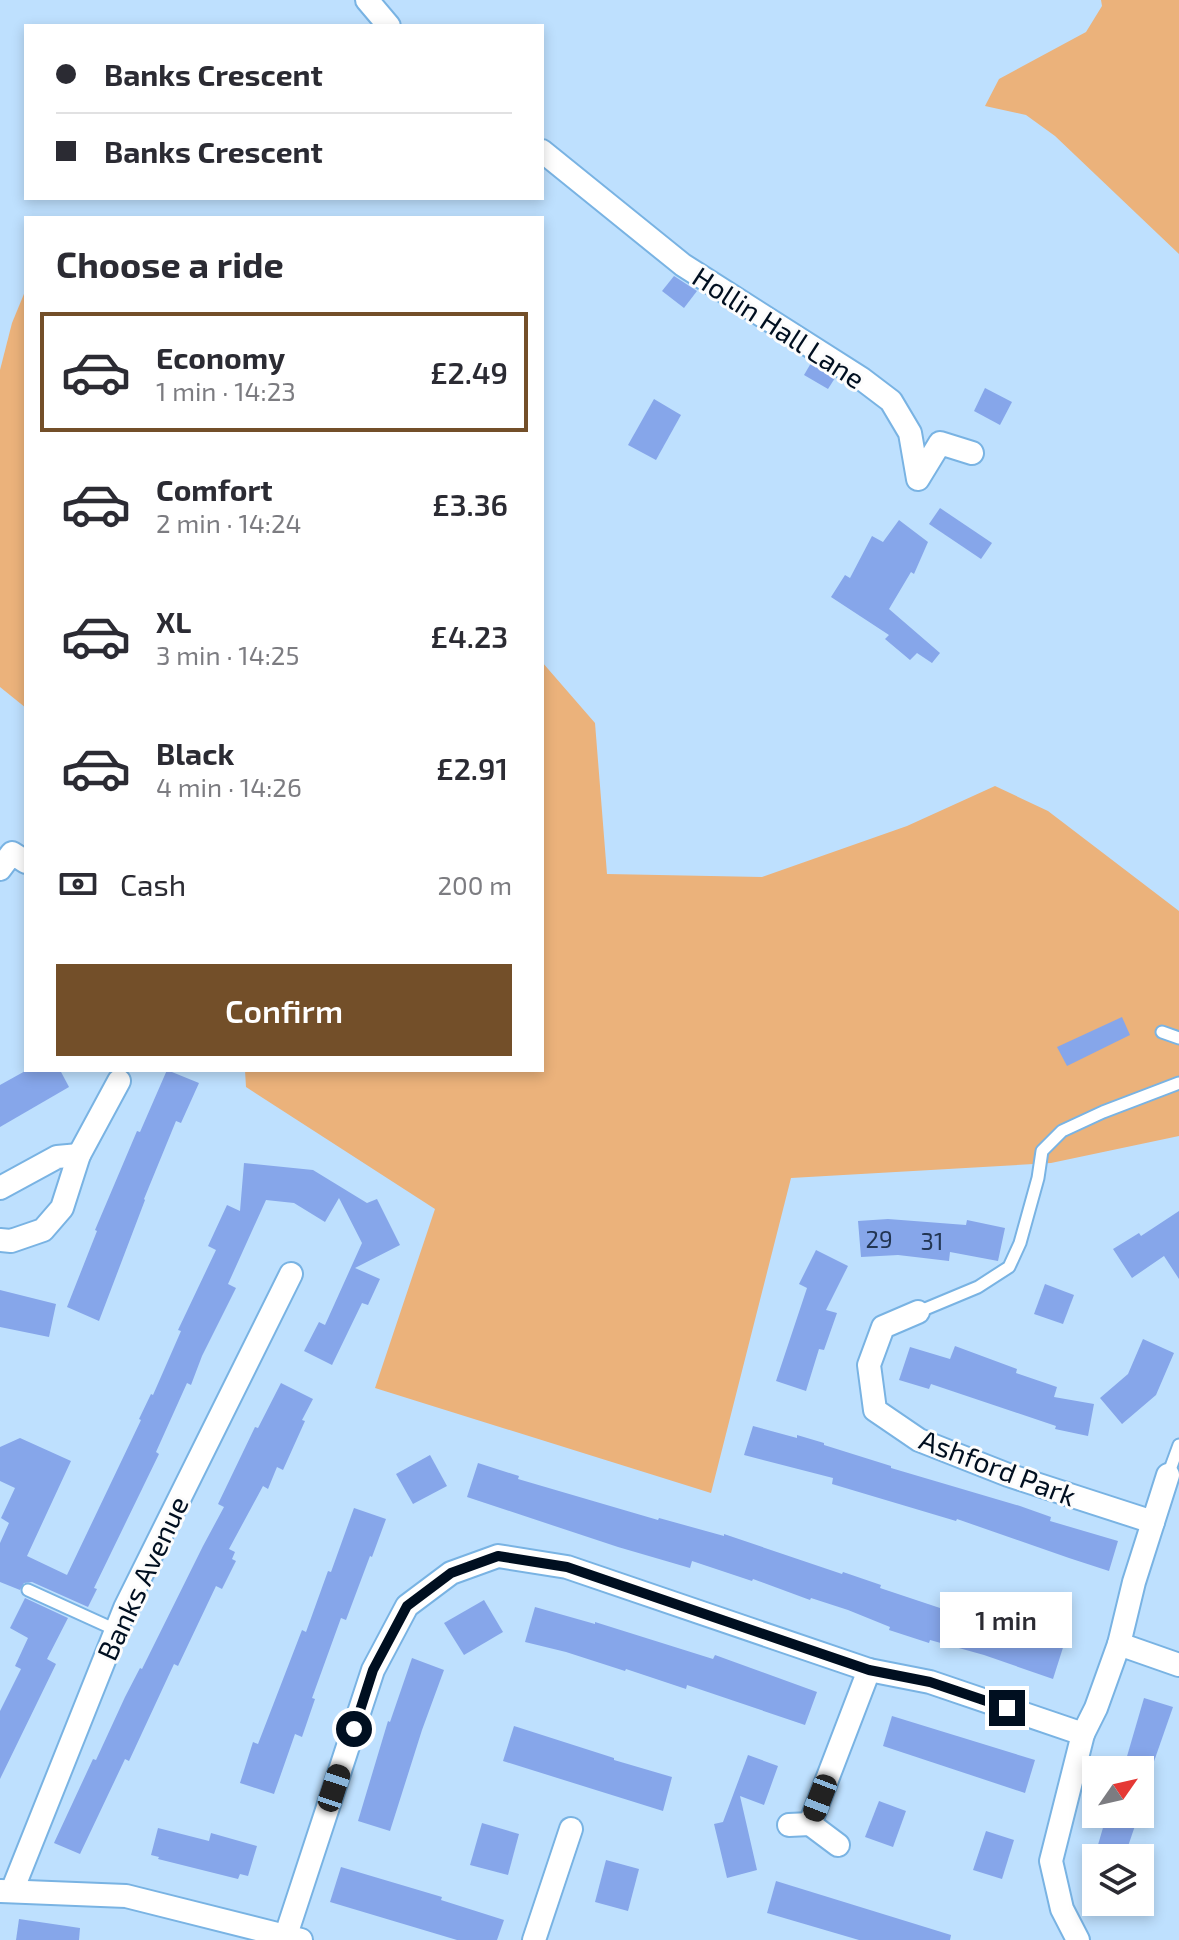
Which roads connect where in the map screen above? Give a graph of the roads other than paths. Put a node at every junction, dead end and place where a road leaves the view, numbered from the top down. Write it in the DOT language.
graph roads {
  1 [pos="367,0"];
  2 [pos="387,24"];
  3 [pos="544,153"];
  4 [pos="972,453"];
  5 [pos="1162,1032"];
  6 [pos="1179,1038"];
  7 [pos="119,1081"];
  8 [pos="1179,1083"];
  9 [pos="79,1155"];
  10 [pos="0,1188"];
  11 [pos="0,1240"];
  12 [pos="291,1274"];
  13 [pos="918,1312"];
  14 [pos="1179,1445"];
  15 [pos="1168,1475"];
  16 [pos="1153,1522"];
  17 [pos="28,1590"];
  18 [pos="116,1630"];
  19 [pos="1119,1644"];
  20 [pos="1179,1665"];
  21 [pos="869,1670"];
  22 [pos="1083,1734"];
  23 [pos="571,1829"];
  24 [pos="838,1845"];
  25 [pos="6,1891"];
  26 [pos="294,1938"];
  27 [pos="534,1940"];
  28 [pos="1078,1940"];
  1 -- 2 [label="street"];
  3 -- 4 [label="street, Hollin Hall Lane"];
  5 -- 6 [label="lane"];
  7 -- 9 [label="street"];
  8 -- 13 [label="lane"];
  9 -- 10 [label="street"];
  9 -- 11 [label="street"];
  12 -- 18 [label="street, Banks Avenue"];
  13 -- 16 [label="street, Ashford Park"];
  14 -- 15 [label="lane"];
  15 -- 16 [label="street"];
  16 -- 19 [label="street"];
  17 -- 18 [label="lane"];
  18 -- 25 [label="street, Banks Avenue"];
  19 -- 20 [label="street"];
  19 -- 22 [label="street"];
  21 -- 22 [label="street"];
  21 -- 24 [label="street"];
  21 -- 26 [label="street"];
  22 -- 28 [label="street"];
  23 -- 27 [label="street"];
  25 -- 26 [label="street"];
}
